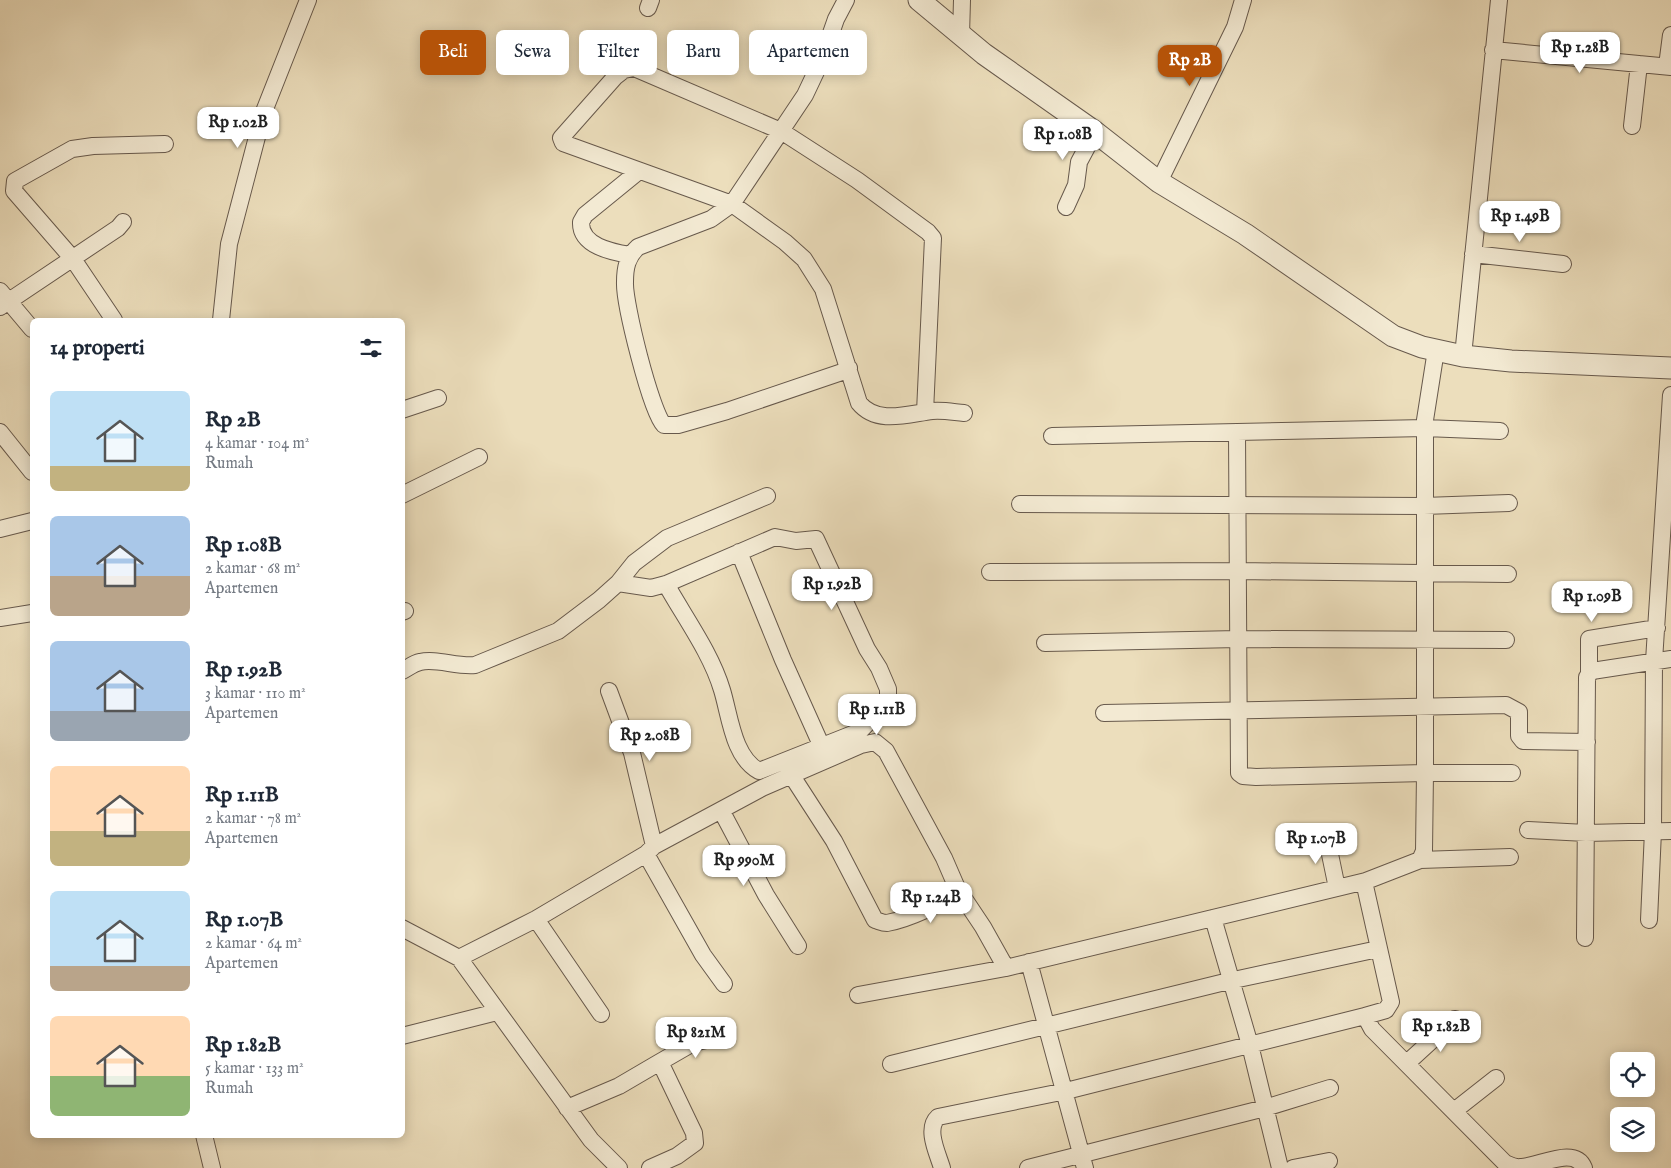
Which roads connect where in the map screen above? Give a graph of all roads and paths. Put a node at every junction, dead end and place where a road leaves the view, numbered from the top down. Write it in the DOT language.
graph roads {
  1 [pos="308,0"];
  2 [pos="846,0"];
  3 [pos="919,0"];
  4 [pos="962,0"];
  5 [pos="1243,0"];
  6 [pos="1498,0"];
  7 [pos="961,35"];
  8 [pos="1671,35"];
  9 [pos="1494,50"];
  10 [pos="1639,64"];
  11 [pos="1669,67"];
  12 [pos="1632,126"];
  13 [pos="781,131"];
  14 [pos="1096,132"];
  15 [pos="164,144"];
  16 [pos="639,171"];
  17 [pos="1159,182"];
  18 [pos="732,204"];
  19 [pos="1066,207"];
  20 [pos="123,222"];
  21 [pos="1473,254"];
  22 [pos="630,255"];
  23 [pos="73,259"];
  24 [pos="1563,264"];
  25 [pos="3,300"];
  26 [pos="113,318"];
  27 [pos="221,318"];
  28 [pos="30,327"];
  29 [pos="1436,350"];
  30 [pos="1463,356"];
  31 [pos="849,368"];
  32 [pos="1671,368"];
  33 [pos="1671,395"];
  34 [pos="438,398"];
  35 [pos="405,409"];
  36 [pos="925,412"];
  37 [pos="964,414"];
  38 [pos="1424,428"];
  39 [pos="1500,431"];
  40 [pos="0,432"];
  41 [pos="1237,432"];
  42 [pos="1052,436"];
  43 [pos="479,457"];
  44 [pos="30,470"];
  45 [pos="405,494"];
  46 [pos="766,496"];
  47 [pos="1237,503"];
  48 [pos="1510,503"];
  49 [pos="1020,504"];
  50 [pos="1424,506"];
  51 [pos="30,522"];
  52 [pos="0,529"];
  53 [pos="739,552"];
  54 [pos="1238,570"];
  55 [pos="990,572"];
  56 [pos="1425,572"];
  57 [pos="1508,574"];
  58 [pos="618,583"];
  59 [pos="666,584"];
  60 [pos="30,613"];
  61 [pos="0,618"];
  62 [pos="1657,628"];
  63 [pos="1238,639"];
  64 [pos="1425,640"];
  65 [pos="1506,640"];
  66 [pos="1045,643"];
  67 [pos="1671,659"];
  68 [pos="1654,661"];
  69 [pos="405,669"];
  70 [pos="1589,673"];
  71 [pos="609,691"];
  72 [pos="1425,706"];
  73 [pos="1238,710"];
  74 [pos="1104,714"];
  75 [pos="1587,742"];
  76 [pos="822,747"];
  77 [pos="1425,773"];
  78 [pos="1512,773"];
  79 [pos="792,776"];
  80 [pos="721,810"];
  81 [pos="1528,830"];
  82 [pos="1653,831"];
  83 [pos="1671,831"];
  84 [pos="1586,833"];
  85 [pos="1326,835"];
  86 [pos="650,850"];
  87 [pos="1510,857"];
  88 [pos="1420,860"];
  89 [pos="1366,881"];
  90 [pos="957,888"];
  91 [pos="1337,888"];
  92 [pos="1212,918"];
  93 [pos="536,919"];
  94 [pos="1649,920"];
  95 [pos="405,930"];
  96 [pos="1585,938"];
  97 [pos="798,946"];
  98 [pos="1378,949"];
  99 [pos="459,958"];
  100 [pos="1029,962"];
  101 [pos="1006,968"];
  102 [pos="1230,981"];
  103 [pos="724,984"];
  104 [pos="858,995"];
  105 [pos="497,1012"];
  106 [pos="601,1014"];
  107 [pos="1365,1016"];
  108 [pos="1455,1019"];
  109 [pos="1048,1026"];
  110 [pos="405,1035"];
  111 [pos="724,1036"];
  112 [pos="1250,1045"];
  113 [pos="660,1062"];
  114 [pos="1407,1063"];
  115 [pos="891,1064"];
  116 [pos="1496,1078"];
  117 [pos="1330,1088"];
  118 [pos="1066,1091"];
  119 [pos="567,1108"];
  120 [pos="1265,1108"];
  121 [pos="1454,1111"];
  122 [pos="205,1138"];
  123 [pos="1083,1161"];
  124 [pos="1329,1161"];
  125 [pos="212,1168"];
  126 [pos="619,1168"];
  127 [pos="650,1168"];
  128 [pos="942,1168"];
  129 [pos="1028,1168"];
  130 [pos="1280,1168"];
  131 [pos="1294,1168"];
  132 [pos="1584,1168"];
  1 -- 27 [label="street"];
  2 -- 13 [label="street"];
  3 -- 7 [label="street"];
  4 -- 7 [label="street"];
  5 -- 17 [label="street"];
  6 -- 9 [label="street"];
  7 -- 14 [label="street"];
  8 -- 11 [label="street"];
  9 -- 10 [label="street"];
  9 -- 21 [label="street"];
  10 -- 11 [label="street"];
  10 -- 12 [label="street"];
  13 -- 16 [label="street"];
  13 -- 18 [label="street"];
  13 -- 36 [label="street"];
  14 -- 17 [label="street"];
  14 -- 19 [label="street"];
  15 -- 23 [label="street"];
  16 -- 18 [label="street"];
  16 -- 22 [label="street"];
  17 -- 29 [label="street"];
  18 -- 22 [label="street"];
  18 -- 31 [label="street"];
  20 -- 23 [label="street"];
  21 -- 24 [label="street"];
  21 -- 30 [label="street"];
  22 -- 31 [label="street"];
  23 -- 25 [label="street"];
  23 -- 26 [label="street"];
  25 -- 28 [label="street"];
  29 -- 30 [label="street"];
  29 -- 38 [label="street"];
  30 -- 32 [label="street"];
  31 -- 36 [label="street"];
  33 -- 62 [label="street"];
  34 -- 35 [label="street"];
  36 -- 37 [label="street"];
  38 -- 39 [label="street"];
  38 -- 41 [label="street"];
  38 -- 50 [label="street"];
  40 -- 44 [label="street"];
  41 -- 42 [label="street"];
  41 -- 47 [label="street"];
  43 -- 45 [label="street"];
  46 -- 58 [label="street"];
  47 -- 49 [label="street"];
  47 -- 50 [label="street"];
  47 -- 54 [label="street"];
  48 -- 50 [label="street"];
  50 -- 56 [label="street"];
  51 -- 52 [label="street"];
  53 -- 59 [label="street"];
  53 -- 76 [label="street"];
  53 -- 76 [label="street"];
  54 -- 55 [label="street"];
  54 -- 56 [label="street"];
  54 -- 63 [label="street"];
  56 -- 57 [label="street"];
  56 -- 64 [label="street"];
  58 -- 59 [label="street"];
  58 -- 69 [label="street"];
  59 -- 76 [label="street"];
  60 -- 61 [label="street"];
  62 -- 68 [label="street"];
  62 -- 70 [label="street"];
  63 -- 64 [label="street"];
  63 -- 66 [label="street"];
  63 -- 73 [label="street"];
  64 -- 65 [label="street"];
  64 -- 72 [label="street"];
  67 -- 68 [label="street"];
  68 -- 70 [label="street"];
  68 -- 82 [label="street"];
  70 -- 75 [label="street"];
  71 -- 86 [label="street"];
  72 -- 73 [label="street"];
  72 -- 75 [label="street"];
  72 -- 77 [label="street"];
  73 -- 74 [label="street"];
  73 -- 77 [label="street"];
  75 -- 84 [label="street"];
  77 -- 78 [label="street"];
  77 -- 88 [label="street"];
  79 -- 80 [label="street"];
  79 -- 90 [label="street"];
  79 -- 90 [label="street"];
  80 -- 86 [label="street"];
  80 -- 97 [label="street"];
  81 -- 84 [label="street"];
  82 -- 83 [label="street"];
  82 -- 84 [label="street"];
  82 -- 94 [label="street"];
  84 -- 96 [label="street"];
  85 -- 91 [label="street"];
  86 -- 93 [label="street"];
  86 -- 103 [label="street"];
  87 -- 88 [label="street"];
  88 -- 89 [label="street"];
  89 -- 91 [label="street"];
  89 -- 98 [label="street"];
  90 -- 101 [label="street"];
  91 -- 92 [label="street"];
  92 -- 100 [label="street"];
  92 -- 102 [label="street"];
  93 -- 99 [label="street"];
  93 -- 106 [label="street"];
  95 -- 99 [label="street"];
  98 -- 102 [label="street"];
  98 -- 107 [label="street"];
  99 -- 105 [label="street"];
  100 -- 101 [label="street"];
  100 -- 109 [label="street"];
  101 -- 104 [label="street"];
  102 -- 109 [label="street"];
  102 -- 112 [label="street"];
  105 -- 110 [label="street"];
  105 -- 119 [label="street"];
  107 -- 112 [label="street"];
  107 -- 114 [label="street"];
  108 -- 114 [label="street"];
  109 -- 115 [label="street"];
  109 -- 118 [label="street"];
  111 -- 113 [label="street"];
  112 -- 118 [label="street"];
  112 -- 120 [label="street"];
  113 -- 119 [label="street"];
  113 -- 127 [label="street"];
  114 -- 121 [label="street"];
  116 -- 121 [label="street"];
  117 -- 120 [label="street"];
  118 -- 123 [label="street"];
  118 -- 128 [label="street"];
  119 -- 126 [label="street"];
  120 -- 123 [label="street"];
  120 -- 130 [label="street"];
  121 -- 132 [label="street"];
  122 -- 125 [label="street"];
  123 -- 129 [label="street"];
  124 -- 131 [label="street"];
}
